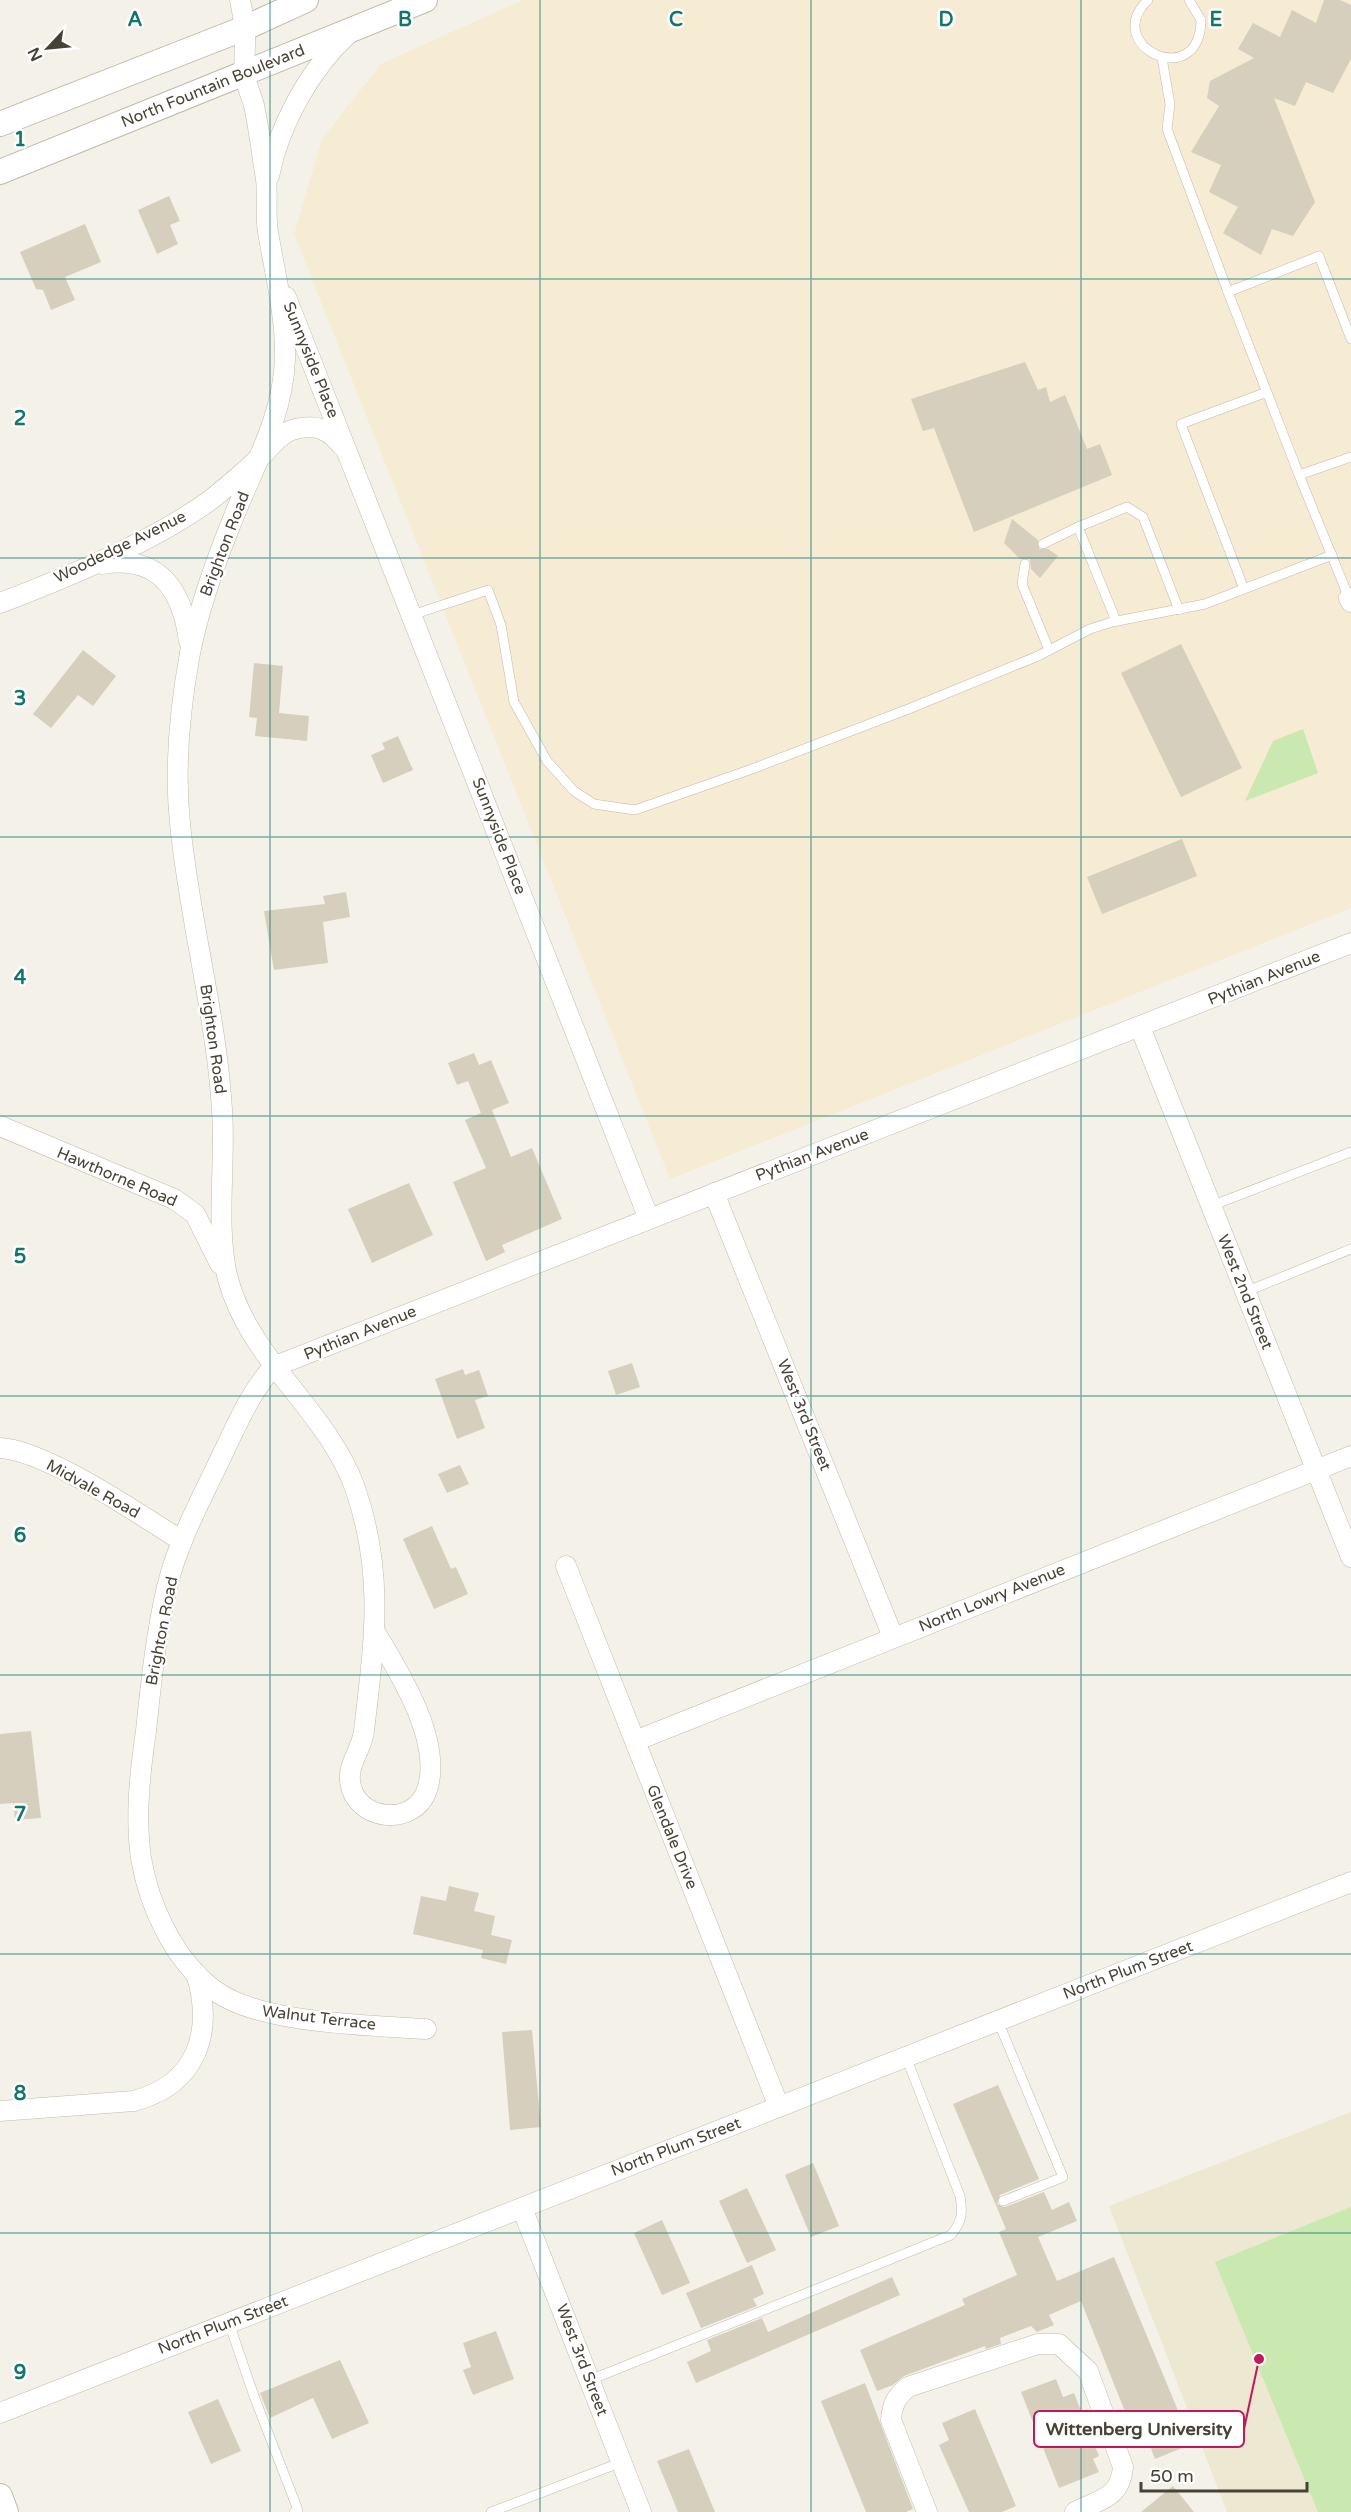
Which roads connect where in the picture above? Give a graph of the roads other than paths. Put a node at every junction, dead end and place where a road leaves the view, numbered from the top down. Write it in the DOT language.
graph roads {
  1 [pos="240,0"];
  2 [pos="306,0"];
  3 [pos="425,0"];
  4 [pos="1189,0"];
  5 [pos="1143,2"];
  6 [pos="245,28"];
  7 [pos="355,28"];
  8 [pos="1162,58"];
  9 [pos="244,73"];
  10 [pos="0,124"];
  11 [pos="0,172"];
  12 [pos="267,188"];
  13 [pos="275,266"];
  14 [pos="1228,292"];
  15 [pos="1351,339"];
  16 [pos="1266,392"];
  17 [pos="349,454"];
  18 [pos="260,457"];
  19 [pos="1351,457"];
  20 [pos="1299,476"];
  21 [pos="1078,527"];
  22 [pos="1043,544"];
  23 [pos="1332,555"];
  24 [pos="1025,564"];
  25 [pos="87,566"];
  26 [pos="1244,589"];
  27 [pos="1350,600"];
  28 [pos="0,603"];
  29 [pos="1179,610"];
  30 [pos="412,615"];
  31 [pos="1116,621"];
  32 [pos="1049,650"];
  33 [pos="190,653"];
  34 [pos="1351,943"];
  35 [pos="1140,1027"];
  36 [pos="0,1126"];
  37 [pos="1351,1152"];
  38 [pos="714,1193"];
  39 [pos="1211,1206"];
  40 [pos="649,1219"];
  41 [pos="1351,1250"];
  42 [pos="229,1284"];
  43 [pos="1245,1292"];
  44 [pos="273,1367"];
  45 [pos="0,1448"];
  46 [pos="1351,1456"];
  47 [pos="1316,1470"];
  48 [pos="182,1540"];
  49 [pos="1351,1557"];
  50 [pos="566,1566"];
  51 [pos="375,1632"];
  52 [pos="894,1637"];
  53 [pos="635,1741"];
  54 [pos="1351,1882"];
  55 [pos="196,1973"];
  56 [pos="998,2020"];
  57 [pos="426,2029"];
  58 [pos="906,2057"];
  59 [pos="779,2107"];
  60 [pos="0,2111"];
  61 [pos="1003,2201"];
  62 [pos="522,2208"];
  63 [pos="229,2323"];
  64 [pos="590,2380"];
  65 [pos="0,2413"];
  66 [pos="621,2462"];
  67 [pos="0,2496"];
  68 [pos="1081,2509"];
  69 [pos="6,2512"];
  70 [pos="294,2512"];
  71 [pos="490,2512"];
  72 [pos="641,2512"];
  73 [pos="927,2512"];
  1 -- 6 [label="street, Brighton Road"];
  2 -- 6 [label="street"];
  3 -- 7 [label="street, North Fountain Boulevard"];
  4 -- 8 [label="lane"];
  5 -- 8 [label="lane"];
  6 -- 9 [label="street, Brighton Road"];
  6 -- 10 [label="street"];
  7 -- 9 [label="street, North Fountain Boulevard"];
  7 -- 12 [label="street"];
  8 -- 14 [label="lane"];
  9 -- 11 [label="street, North Fountain Boulevard"];
  9 -- 12 [label="street, Brighton Road"];
  12 -- 13 [label="street, Brighton Road"];
  13 -- 17 [label="street, Sunnyside Place"];
  13 -- 18 [label="street, Brighton Road"];
  14 -- 15 [label="lane"];
  14 -- 16 [label="lane"];
  16 -- 20 [label="lane"];
  16 -- 26 [label="lane"];
  17 -- 18 [label="street, Sunnyside Place"];
  17 -- 30 [label="street, Sunnyside Place"];
  18 -- 25 [label="street, Woodedge Avenue"];
  18 -- 33 [label="street, Brighton Road"];
  19 -- 20 [label="lane"];
  20 -- 23 [label="lane"];
  21 -- 22 [label="lane"];
  21 -- 29 [label="lane"];
  21 -- 31 [label="lane"];
  23 -- 26 [label="lane"];
  23 -- 27 [label="lane"];
  24 -- 32 [label="lane"];
  25 -- 28 [label="street, Woodedge Avenue"];
  25 -- 33 [label="street"];
  26 -- 29 [label="lane"];
  29 -- 31 [label="lane"];
  30 -- 32 [label="lane"];
  30 -- 40 [label="street, Sunnyside Place"];
  31 -- 32 [label="lane"];
  33 -- 42 [label="street, Brighton Road"];
  34 -- 35 [label="street, Pythian Avenue"];
  35 -- 38 [label="street, Pythian Avenue"];
  35 -- 39 [label="street, West 2nd Street"];
  36 -- 42 [label="street, Hawthorne Road"];
  37 -- 39 [label="lane"];
  38 -- 40 [label="street, Pythian Avenue"];
  38 -- 52 [label="street, West 3rd Street"];
  39 -- 43 [label="street, West 2nd Street"];
  40 -- 44 [label="street, Pythian Avenue"];
  41 -- 43 [label="lane"];
  42 -- 44 [label="street, Brighton Road"];
  43 -- 47 [label="street, West 2nd Street"];
  44 -- 48 [label="street, Brighton Road"];
  44 -- 51 [label="street"];
  45 -- 48 [label="street, Midvale Road"];
  46 -- 47 [label="street, North Lowry Avenue"];
  47 -- 49 [label="street, West 2nd Street"];
  47 -- 52 [label="street, North Lowry Avenue"];
  48 -- 55 [label="street, Brighton Road"];
  50 -- 53 [label="street, Glendale Drive"];
  51 -- 51 [label="street"];
  52 -- 53 [label="street, North Lowry Avenue"];
  53 -- 59 [label="street, Glendale Drive"];
  54 -- 56 [label="street, North Plum Street"];
  55 -- 57 [label="street, Walnut Terrace"];
  55 -- 60 [label="street"];
  56 -- 58 [label="street, North Plum Street"];
  56 -- 61 [label="lane"];
  58 -- 59 [label="street, North Plum Street"];
  58 -- 64 [label="lane"];
  59 -- 62 [label="street, North Plum Street"];
  62 -- 63 [label="street, North Plum Street"];
  62 -- 64 [label="street, West 3rd Street"];
  63 -- 65 [label="street, North Plum Street"];
  63 -- 70 [label="lane"];
  64 -- 66 [label="street, West 3rd Street"];
  66 -- 71 [label="lane"];
  66 -- 72 [label="street, West 3rd Street"];
  67 -- 69 [label="street"];
  68 -- 73 [label="street"];
}
